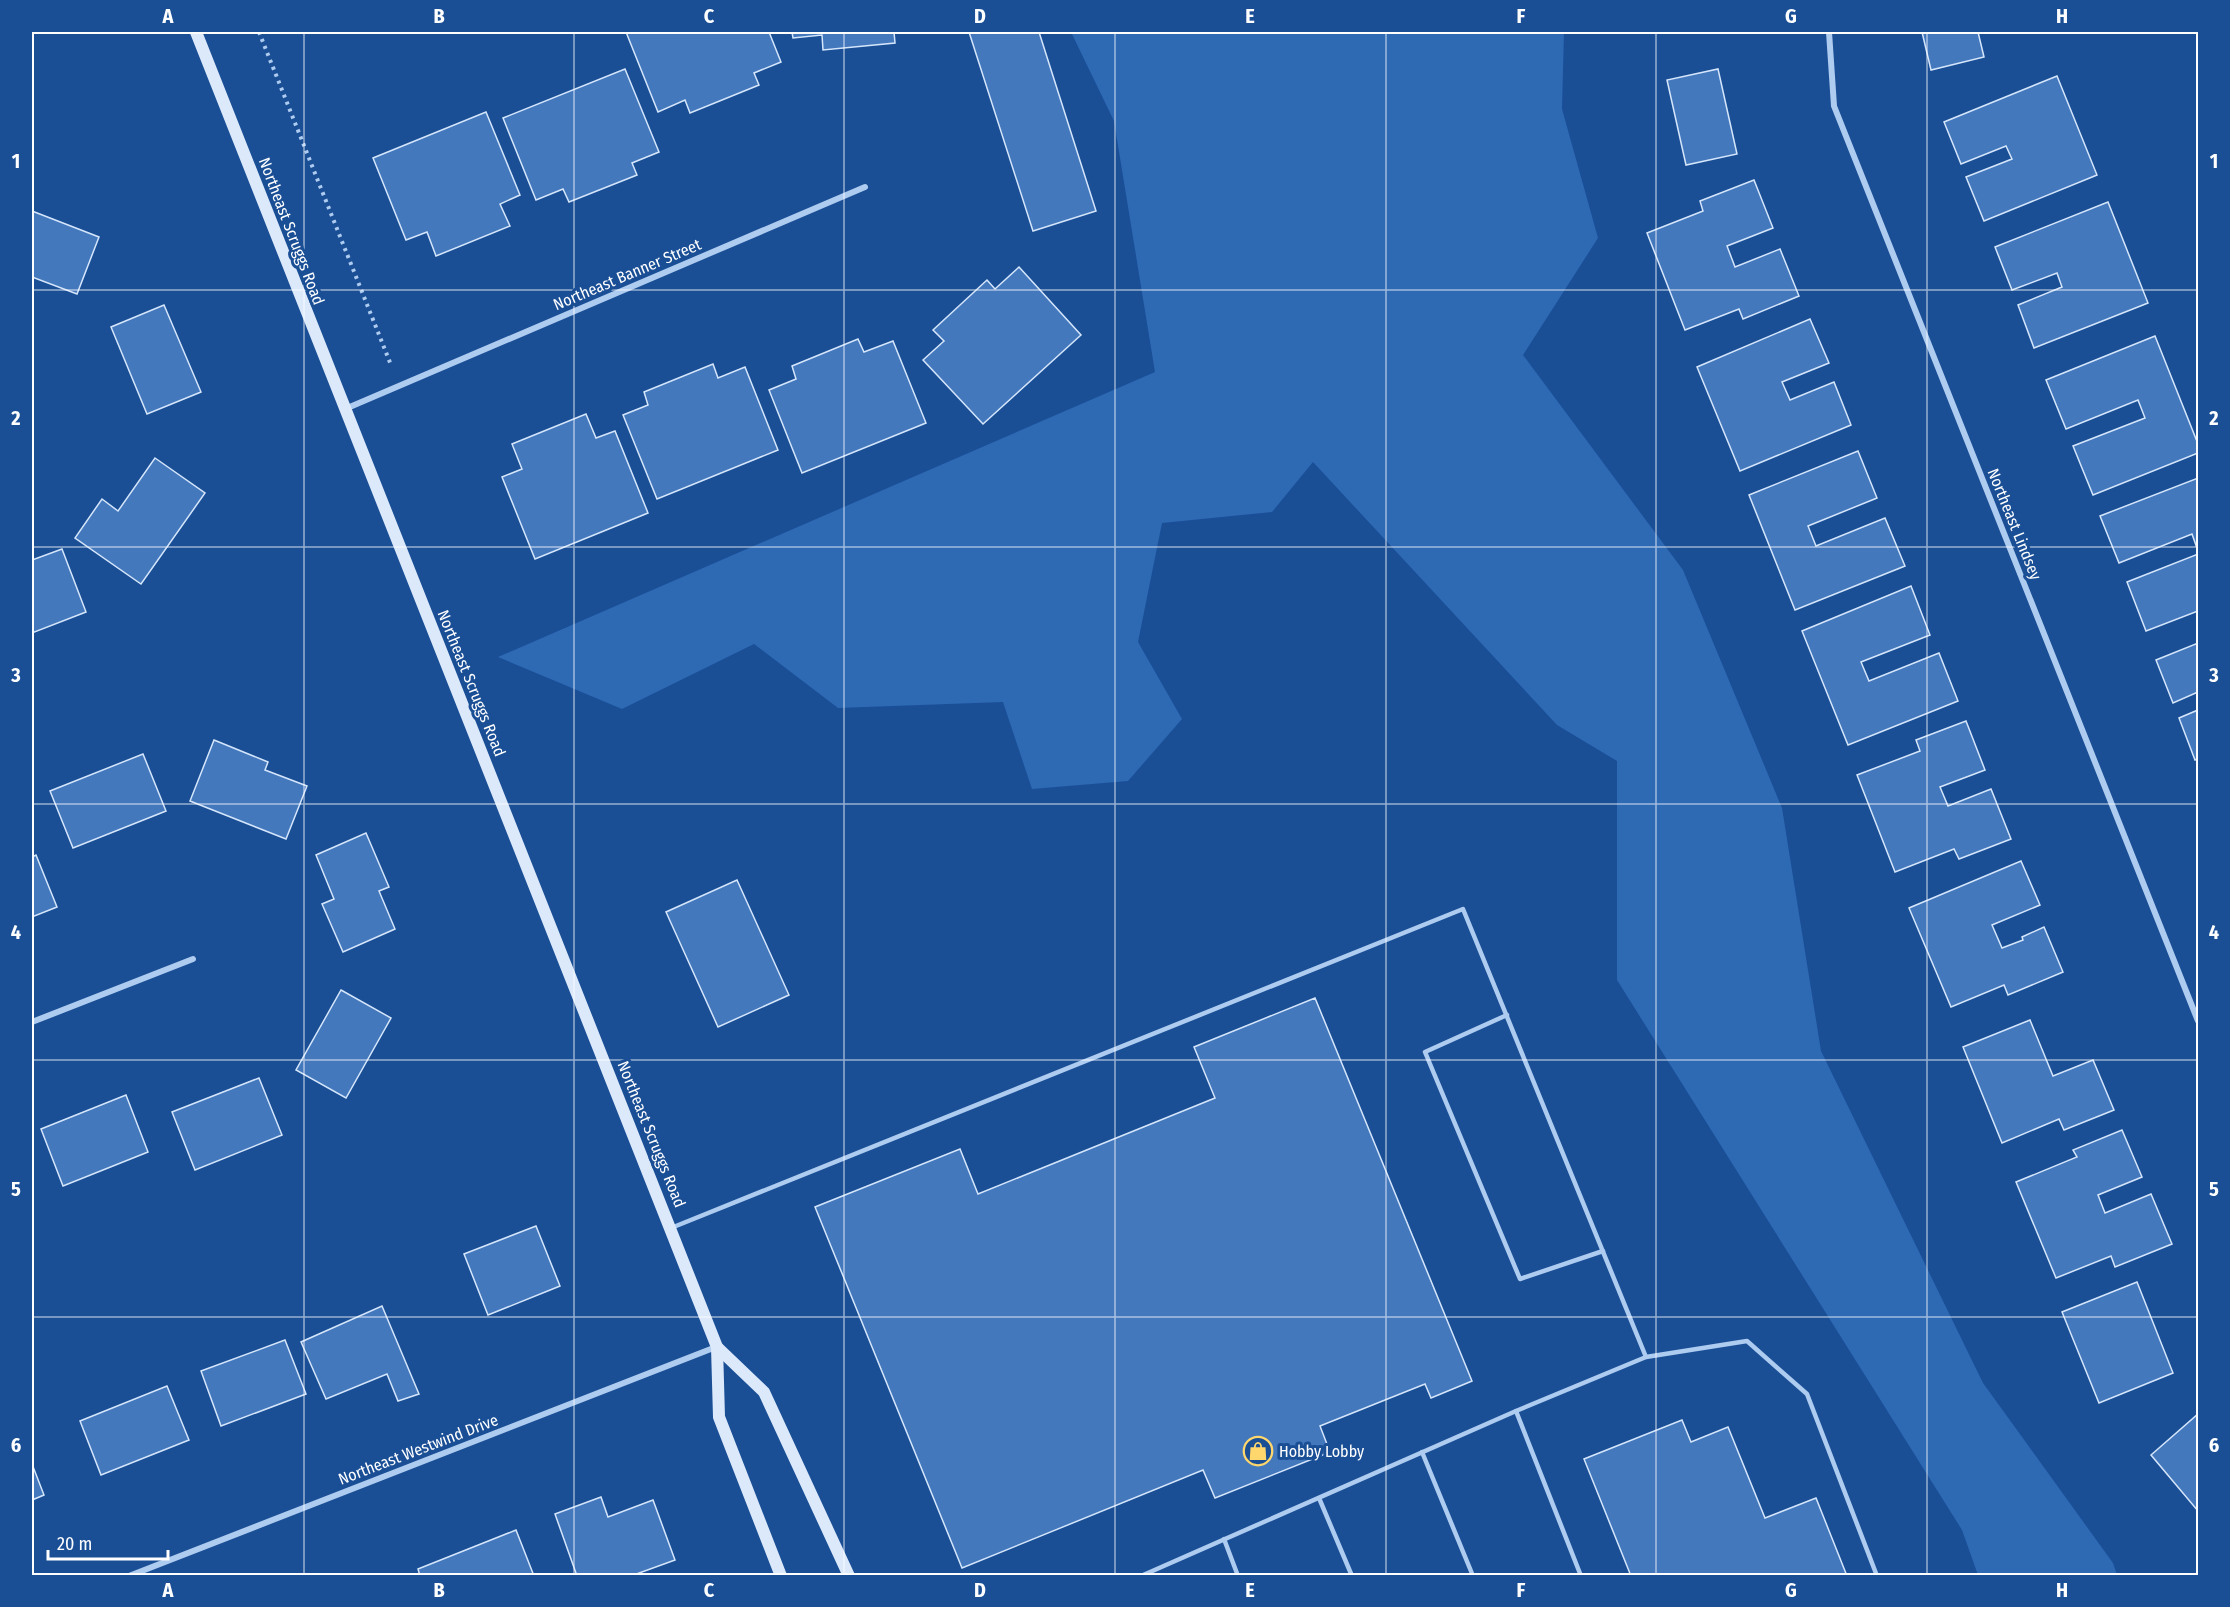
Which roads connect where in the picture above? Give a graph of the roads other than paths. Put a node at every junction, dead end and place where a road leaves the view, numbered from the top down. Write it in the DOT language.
graph roads {
  1 [pos="196,32"];
  2 [pos="1829,32"];
  3 [pos="865,187"];
  4 [pos="345,409"];
  5 [pos="193,959"];
  6 [pos="1507,1016"];
  7 [pos="2199,1021"];
  8 [pos="32,1022"];
  9 [pos="671,1228"];
  10 [pos="1602,1251"];
  11 [pos="717,1347"];
  12 [pos="1646,1357"];
  13 [pos="1516,1411"];
  14 [pos="1422,1452"];
  15 [pos="1319,1498"];
  16 [pos="1224,1539"];
  17 [pos="129,1575"];
  18 [pos="781,1575"];
  19 [pos="849,1575"];
  20 [pos="1141,1575"];
  21 [pos="1238,1575"];
  22 [pos="1352,1575"];
  23 [pos="1473,1575"];
  24 [pos="1581,1575"];
  25 [pos="1877,1575"];
  1 -- 4 [label="street, Northeast Scruggs Road"];
  2 -- 7 [label="street, Northeast Lindsey"];
  3 -- 4 [label="street, Northeast Banner Street"];
  4 -- 9 [label="street, Northeast Scruggs Road"];
  5 -- 8 [label="street"];
  6 -- 9 [label="lane"];
  6 -- 10 [label="lane"];
  6 -- 10 [label="lane"];
  9 -- 11 [label="street, Northeast Scruggs Road"];
  10 -- 12 [label="lane"];
  11 -- 17 [label="street, Northeast Westwind Drive"];
  11 -- 18 [label="street, Northeast Scruggs Road"];
  11 -- 19 [label="street, Northeast Scruggs Road"];
  12 -- 13 [label="lane"];
  12 -- 25 [label="lane"];
  13 -- 14 [label="lane"];
  13 -- 24 [label="lane"];
  14 -- 15 [label="lane"];
  14 -- 23 [label="lane"];
  15 -- 16 [label="lane"];
  15 -- 22 [label="lane"];
  16 -- 20 [label="lane"];
  16 -- 21 [label="lane"];
}
